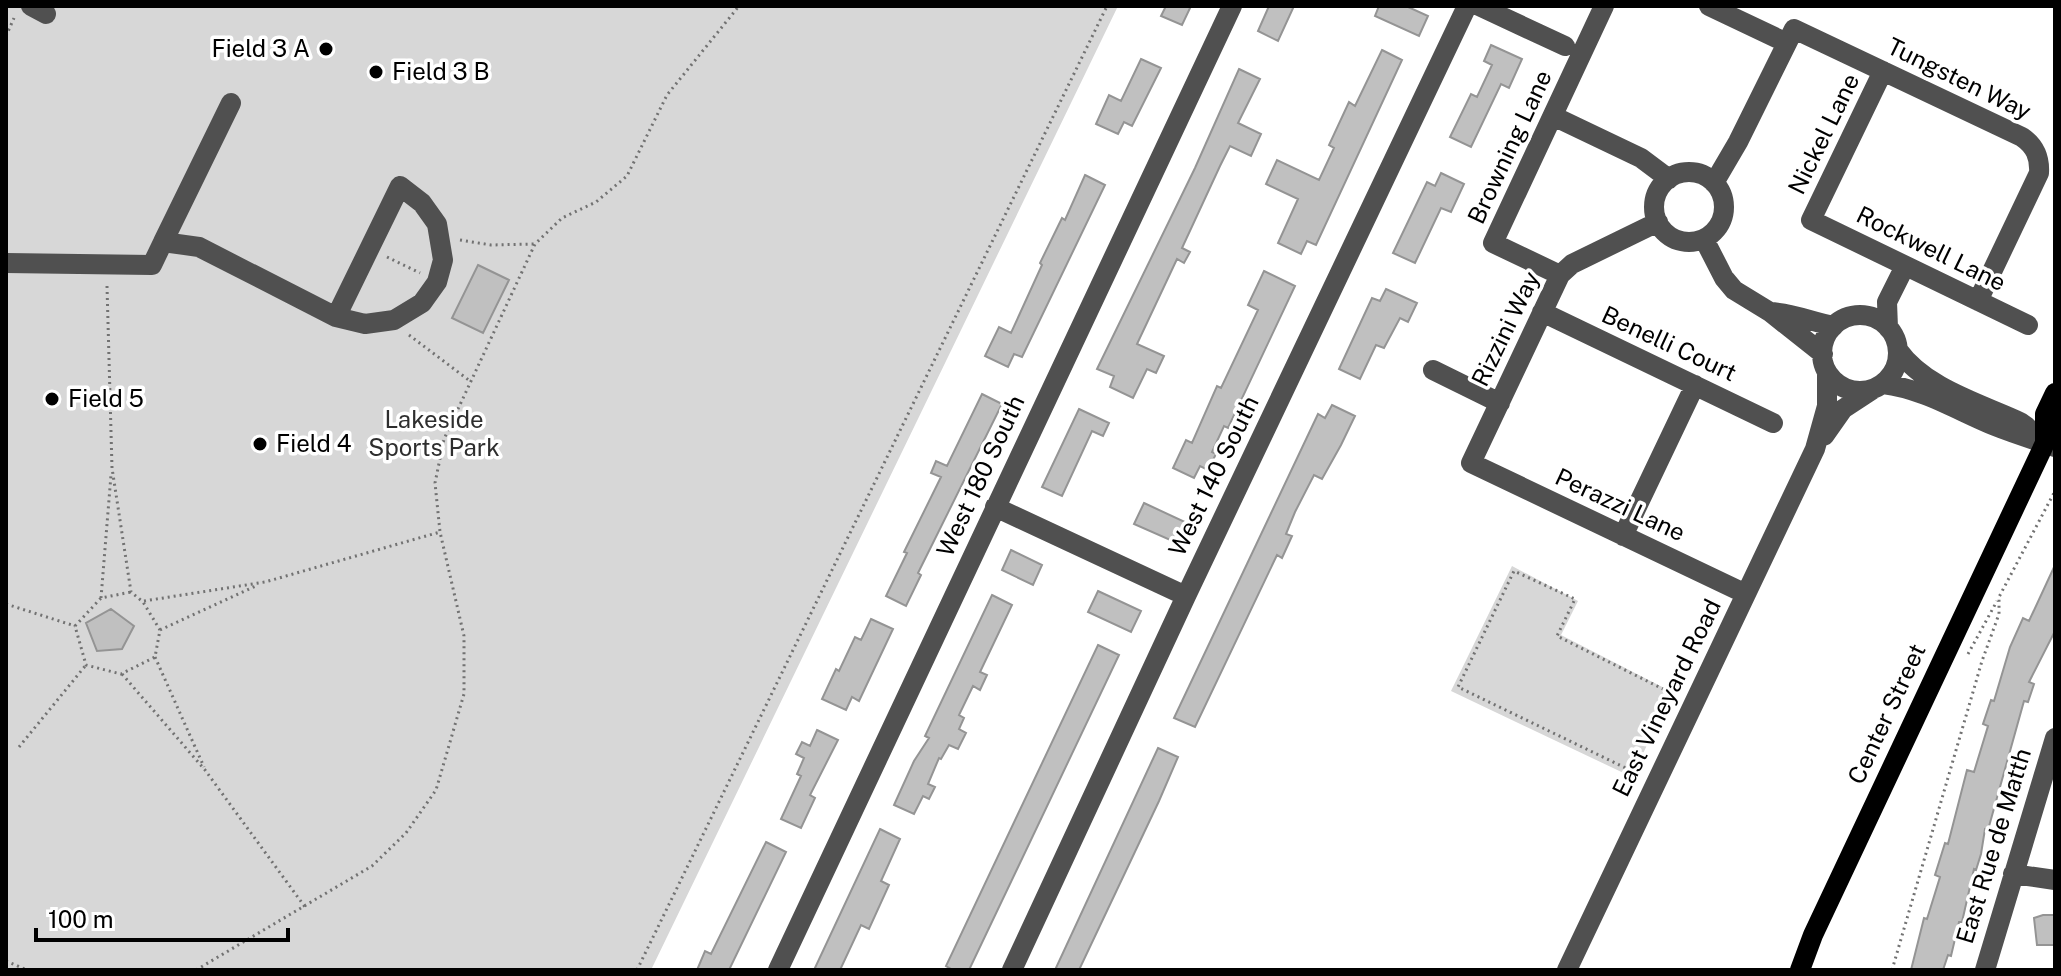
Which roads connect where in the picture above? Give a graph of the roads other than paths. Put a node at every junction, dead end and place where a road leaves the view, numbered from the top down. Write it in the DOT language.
graph roads {
  1 [pos="1232,6"];
  2 [pos="1467,6"];
  3 [pos="1479,6"];
  4 [pos="1604,6"];
  5 [pos="1709,6"];
  6 [pos="1790,36"];
  7 [pos="1565,46"];
  8 [pos="1883,71"];
  9 [pos="231,103"];
  10 [pos="1553,116"];
  11 [pos="2047,177"];
  12 [pos="1669,179"];
  13 [pos="1714,183"];
  14 [pos="1811,220"];
  15 [pos="1658,222"];
  16 [pos="1704,239"];
  17 [pos="163,242"];
  18 [pos="6,263"];
  19 [pos="1905,266"];
  20 [pos="1560,275"];
  21 [pos="1978,301"];
  22 [pos="1887,302"];
  23 [pos="1542,312"];
  24 [pos="1770,312"];
  25 [pos="1867,316"];
  26 [pos="336,317"];
  27 [pos="2028,325"];
  28 [pos="1834,326"];
  29 [pos="1888,328"];
  30 [pos="1898,350"];
  31 [pos="1825,363"];
  32 [pos="1433,370"];
  33 [pos="1695,385"];
  34 [pos="1878,387"];
  35 [pos="2055,393"];
  36 [pos="1500,403"];
  37 [pos="1773,423"];
  38 [pos="2052,442"];
  39 [pos="1815,449"];
  40 [pos="1471,463"];
  41 [pos="995,507"];
  42 [pos="1623,536"];
  43 [pos="1746,594"];
  44 [pos="1186,596"];
  45 [pos="2055,738"];
  46 [pos="2013,874"];
  47 [pos="2055,880"];
  48 [pos="778,970"];
  49 [pos="1012,970"];
  50 [pos="1567,970"];
  51 [pos="1800,970"];
  52 [pos="1985,970"];
  1 -- 41 [label="street, West 180 South"];
  2 -- 44 [label="street, West 140 South"];
  3 -- 7 [label="street"];
  4 -- 10 [label="street, Browning Lane"];
  5 -- 6 [label="street, Tungsten Way"];
  6 -- 8 [label="street, Tungsten Way"];
  6 -- 13 [label="street"];
  8 -- 11 [label="street, Tungsten Way"];
  8 -- 14 [label="street, Nickel Lane"];
  9 -- 17 [label="street"];
  10 -- 12 [label="street"];
  10 -- 20 [label="street, Browning Lane"];
  11 -- 21 [label="street, Tungsten Way"];
  12 -- 13 [label="street"];
  12 -- 15 [label="street"];
  13 -- 16 [label="street"];
  14 -- 19 [label="street, Rockwell Lane"];
  15 -- 16 [label="street"];
  15 -- 20 [label="street, Rizzini Way"];
  16 -- 24 [label="street"];
  17 -- 18 [label="street"];
  17 -- 26 [label="street"];
  19 -- 21 [label="street, Rockwell Lane"];
  19 -- 22 [label="street"];
  20 -- 23 [label="street, Rizzini Way"];
  21 -- 27 [label="street, Rockwell Lane"];
  22 -- 25 [label="street"];
  22 -- 29 [label="street"];
  23 -- 33 [label="street, Benelli Court"];
  23 -- 36 [label="street, Rizzini Way"];
  24 -- 28 [label="street"];
  24 -- 31 [label="street"];
  25 -- 28 [label="street"];
  25 -- 29 [label="street"];
  26 -- 26 [label="street"];
  28 -- 31 [label="street"];
  29 -- 30 [label="street"];
  30 -- 34 [label="street"];
  30 -- 38 [label="street"];
  31 -- 34 [label="street"];
  31 -- 39 [label="street, East Vineyard Road"];
  32 -- 36 [label="street"];
  33 -- 37 [label="street, Benelli Court"];
  33 -- 42 [label="street"];
  34 -- 38 [label="street"];
  34 -- 39 [label="street, East Vineyard Road"];
  35 -- 38 [label="main road"];
  36 -- 40 [label="street, Rizzini Way"];
  38 -- 51 [label="main road, Center Street"];
  39 -- 43 [label="street, East Vineyard Road"];
  40 -- 42 [label="street, Perazzi Lane"];
  41 -- 44 [label="street"];
  41 -- 48 [label="street, West 180 South"];
  42 -- 43 [label="street, Perazzi Lane"];
  43 -- 50 [label="street, East Vineyard Road"];
  44 -- 49 [label="street, West 140 South"];
  45 -- 46 [label="street, East Rue de Matth"];
  46 -- 47 [label="street"];
  46 -- 52 [label="street, East Rue de Matth"];
}
